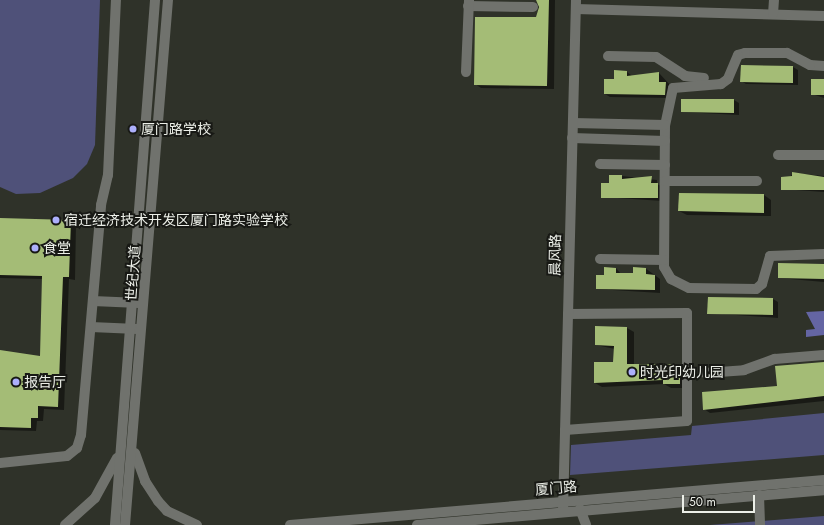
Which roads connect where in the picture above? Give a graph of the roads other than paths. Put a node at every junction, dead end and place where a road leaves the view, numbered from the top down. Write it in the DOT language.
graph roads {
  1 [pos="116,0"];
  2 [pos="155,0"];
  3 [pos="168,0"];
  4 [pos="774,0"];
  5 [pos="468,3"];
  6 [pos="511,3"];
  7 [pos="576,4"];
  8 [pos="532,7"];
  9 [pos="773,14"];
  10 [pos="824,16"];
  11 [pos="608,56"];
  12 [pos="824,66"];
  13 [pos="466,72"];
  14 [pos="728,79"];
  15 [pos="573,123"];
  16 [pos="665,125"];
  17 [pos="572,138"];
  18 [pos="665,140"];
  19 [pos="778,155"];
  20 [pos="824,155"];
  21 [pos="600,164"];
  22 [pos="665,165"];
  23 [pos="665,181"];
  24 [pos="757,181"];
  25 [pos="824,254"];
  26 [pos="600,259"];
  27 [pos="664,260"];
  28 [pos="93,301"];
  29 [pos="132,303"];
  30 [pos="144,303"];
  31 [pos="568,314"];
  32 [pos="91,328"];
  33 [pos="130,329"];
  34 [pos="142,329"];
  35 [pos="824,355"];
  36 [pos="705,373"];
  37 [pos="564,430"];
  38 [pos="133,446"];
  39 [pos="122,447"];
  40 [pos="0,463"];
  41 [pos="824,480"];
  42 [pos="824,490"];
  43 [pos="759,495"];
  44 [pos="563,506"];
  45 [pos="580,509"];
  46 [pos="65,525"];
  47 [pos="115,525"];
  48 [pos="125,525"];
  49 [pos="197,525"];
  50 [pos="290,525"];
  51 [pos="417,525"];
  52 [pos="586,525"];
  53 [pos="760,525"];
  1 -- 28 [label="street"];
  2 -- 29 [label="street, 世纪大道"];
  3 -- 30 [label="street, 世纪大道"];
  4 -- 9 [label="street"];
  5 -- 6 [label="street"];
  5 -- 13 [label="street"];
  6 -- 8 [label="street"];
  7 -- 9 [label="street"];
  7 -- 15 [label="street, 晨风路"];
  9 -- 10 [label="street"];
  11 -- 14 [label="street"];
  12 -- 14 [label="street"];
  14 -- 16 [label="street"];
  15 -- 16 [label="street"];
  15 -- 17 [label="street, 晨风路"];
  16 -- 18 [label="street"];
  17 -- 18 [label="street"];
  17 -- 31 [label="street, 晨风路"];
  18 -- 22 [label="street"];
  19 -- 20 [label="street"];
  21 -- 22 [label="street"];
  22 -- 23 [label="street"];
  23 -- 24 [label="street"];
  23 -- 27 [label="street"];
  25 -- 27 [label="street"];
  26 -- 27 [label="street"];
  28 -- 29 [label="street"];
  28 -- 32 [label="street"];
  29 -- 30 [label="street"];
  29 -- 33 [label="street, 世纪大道"];
  30 -- 34 [label="street, 世纪大道"];
  31 -- 37 [label="street, 晨风路"];
  31 -- 37 [label="street"];
  32 -- 33 [label="street"];
  32 -- 40 [label="street"];
  33 -- 34 [label="street"];
  33 -- 39 [label="street, 世纪大道"];
  34 -- 38 [label="street, 世纪大道"];
  35 -- 36 [label="street"];
  37 -- 44 [label="street, 晨风路"];
  38 -- 48 [label="street, 世纪大道"];
  38 -- 49 [label="street"];
  39 -- 46 [label="street"];
  39 -- 47 [label="street, 世纪大道"];
  41 -- 44 [label="street, 厦门路"];
  42 -- 43 [label="street, 厦门路"];
  43 -- 45 [label="street, 厦门路"];
  43 -- 53 [label="street"];
  44 -- 45 [label="street, 厦门路"];
  44 -- 50 [label="street, 厦门路"];
  44 -- 51 [label="street, 厦门路"];
  45 -- 52 [label="street"];
}
